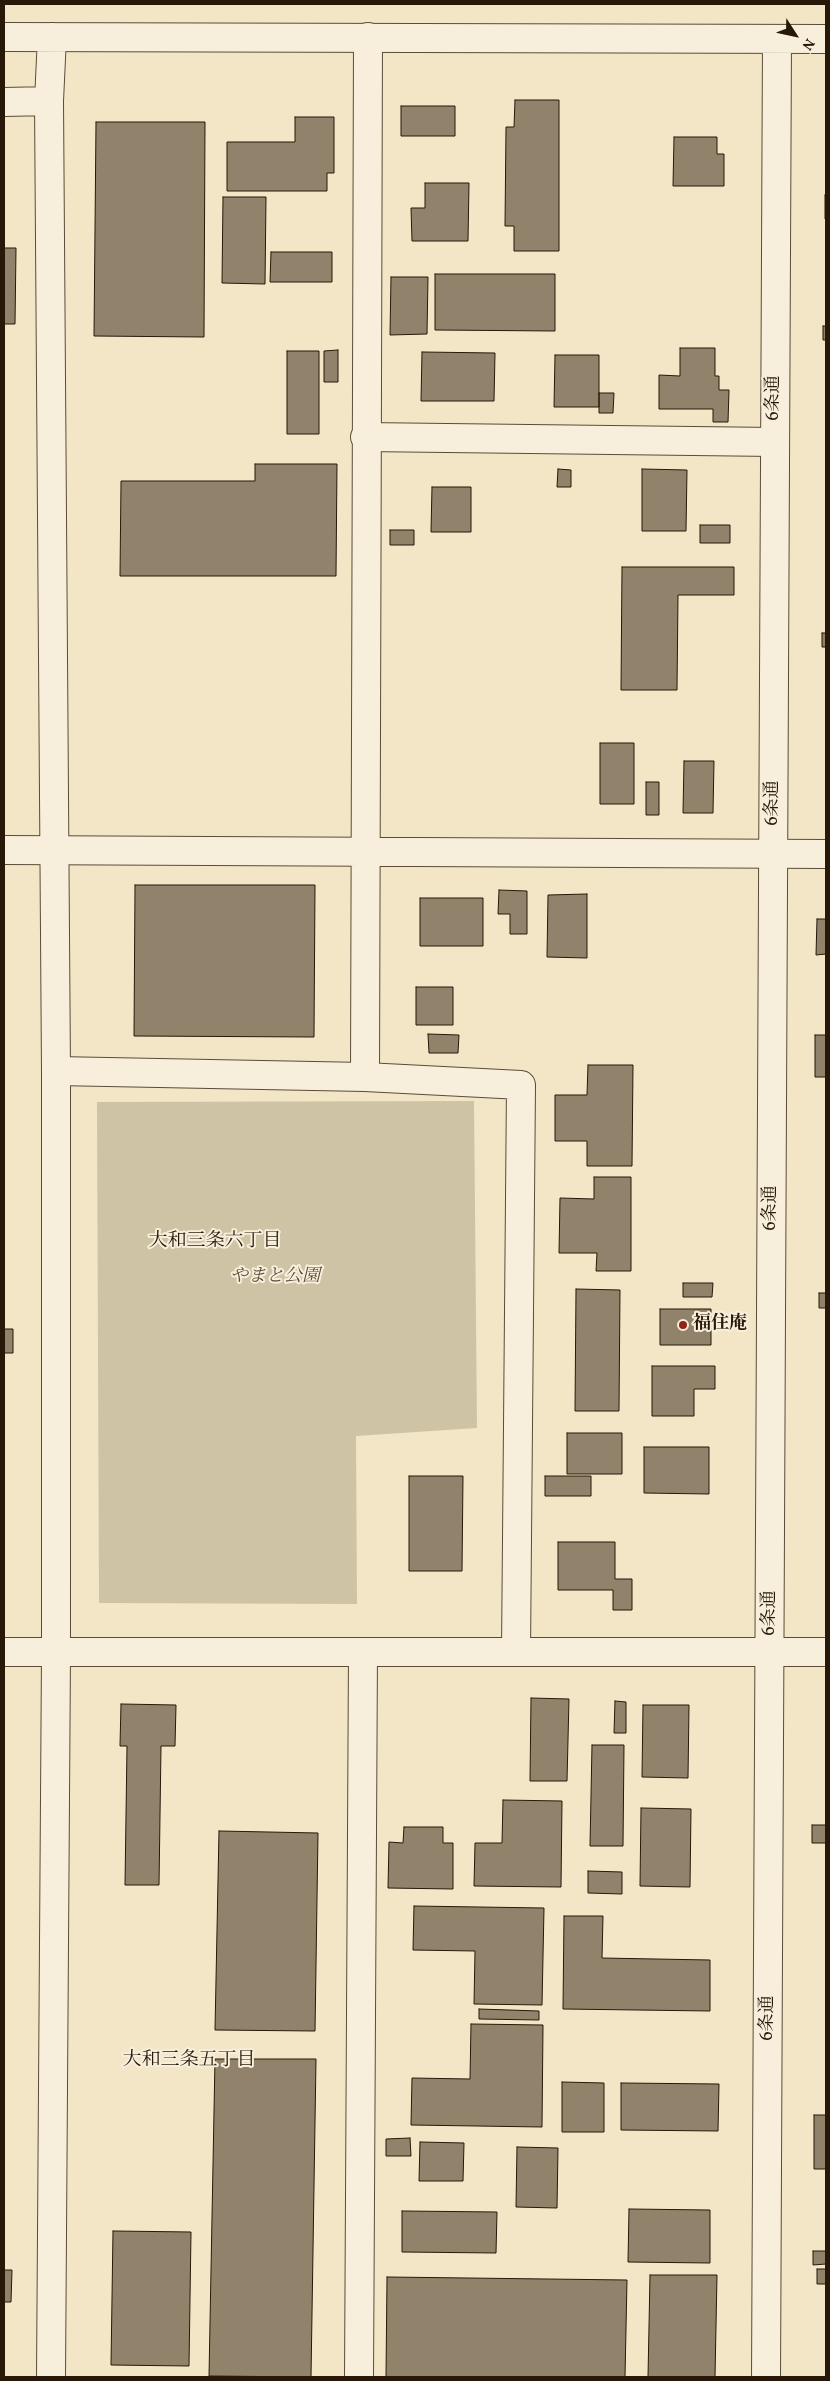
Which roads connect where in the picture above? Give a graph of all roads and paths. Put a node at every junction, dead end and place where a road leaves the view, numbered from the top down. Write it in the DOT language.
graph roads {
  1 [pos="4,37"];
  2 [pos="52,37"];
  3 [pos="368,37"];
  4 [pos="777,39"];
  5 [pos="826,39"];
  6 [pos="49,100"];
  7 [pos="4,102"];
  8 [pos="365,437"];
  9 [pos="775,442"];
  10 [pos="4,850"];
  11 [pos="54,850"];
  12 [pos="364,851"];
  13 [pos="774,854"];
  14 [pos="826,854"];
  15 [pos="56,1071"];
  16 [pos="365,1077"];
  17 [pos="516,1651"];
  18 [pos="771,1651"];
  19 [pos="4,1652"];
  20 [pos="363,1652"];
  21 [pos="826,1652"];
  22 [pos="56,1653"];
  23 [pos="51,2377"];
  24 [pos="359,2377"];
  25 [pos="766,2377"];
  1 -- 2 [label="street"];
  2 -- 3 [label="street"];
  2 -- 6 [label="street"];
  3 -- 4 [label="street"];
  3 -- 8 [label="street"];
  4 -- 5 [label="street"];
  4 -- 9 [label="street, 6条通"];
  6 -- 7 [label="street"];
  6 -- 11 [label="street"];
  8 -- 9 [label="street"];
  8 -- 12 [label="street"];
  9 -- 13 [label="street, 6条通"];
  10 -- 11 [label="street"];
  11 -- 12 [label="street"];
  11 -- 15 [label="street"];
  12 -- 13 [label="street"];
  12 -- 16 [label="street"];
  13 -- 14 [label="street"];
  13 -- 18 [label="street, 6条通"];
  15 -- 16 [label="street"];
  15 -- 22 [label="street"];
  16 -- 17 [label="street"];
  17 -- 18 [label="street"];
  17 -- 20 [label="street"];
  18 -- 21 [label="street"];
  18 -- 25 [label="street, 6条通"];
  19 -- 22 [label="street"];
  20 -- 22 [label="street"];
  20 -- 24 [label="street"];
  22 -- 23 [label="street"];
}
